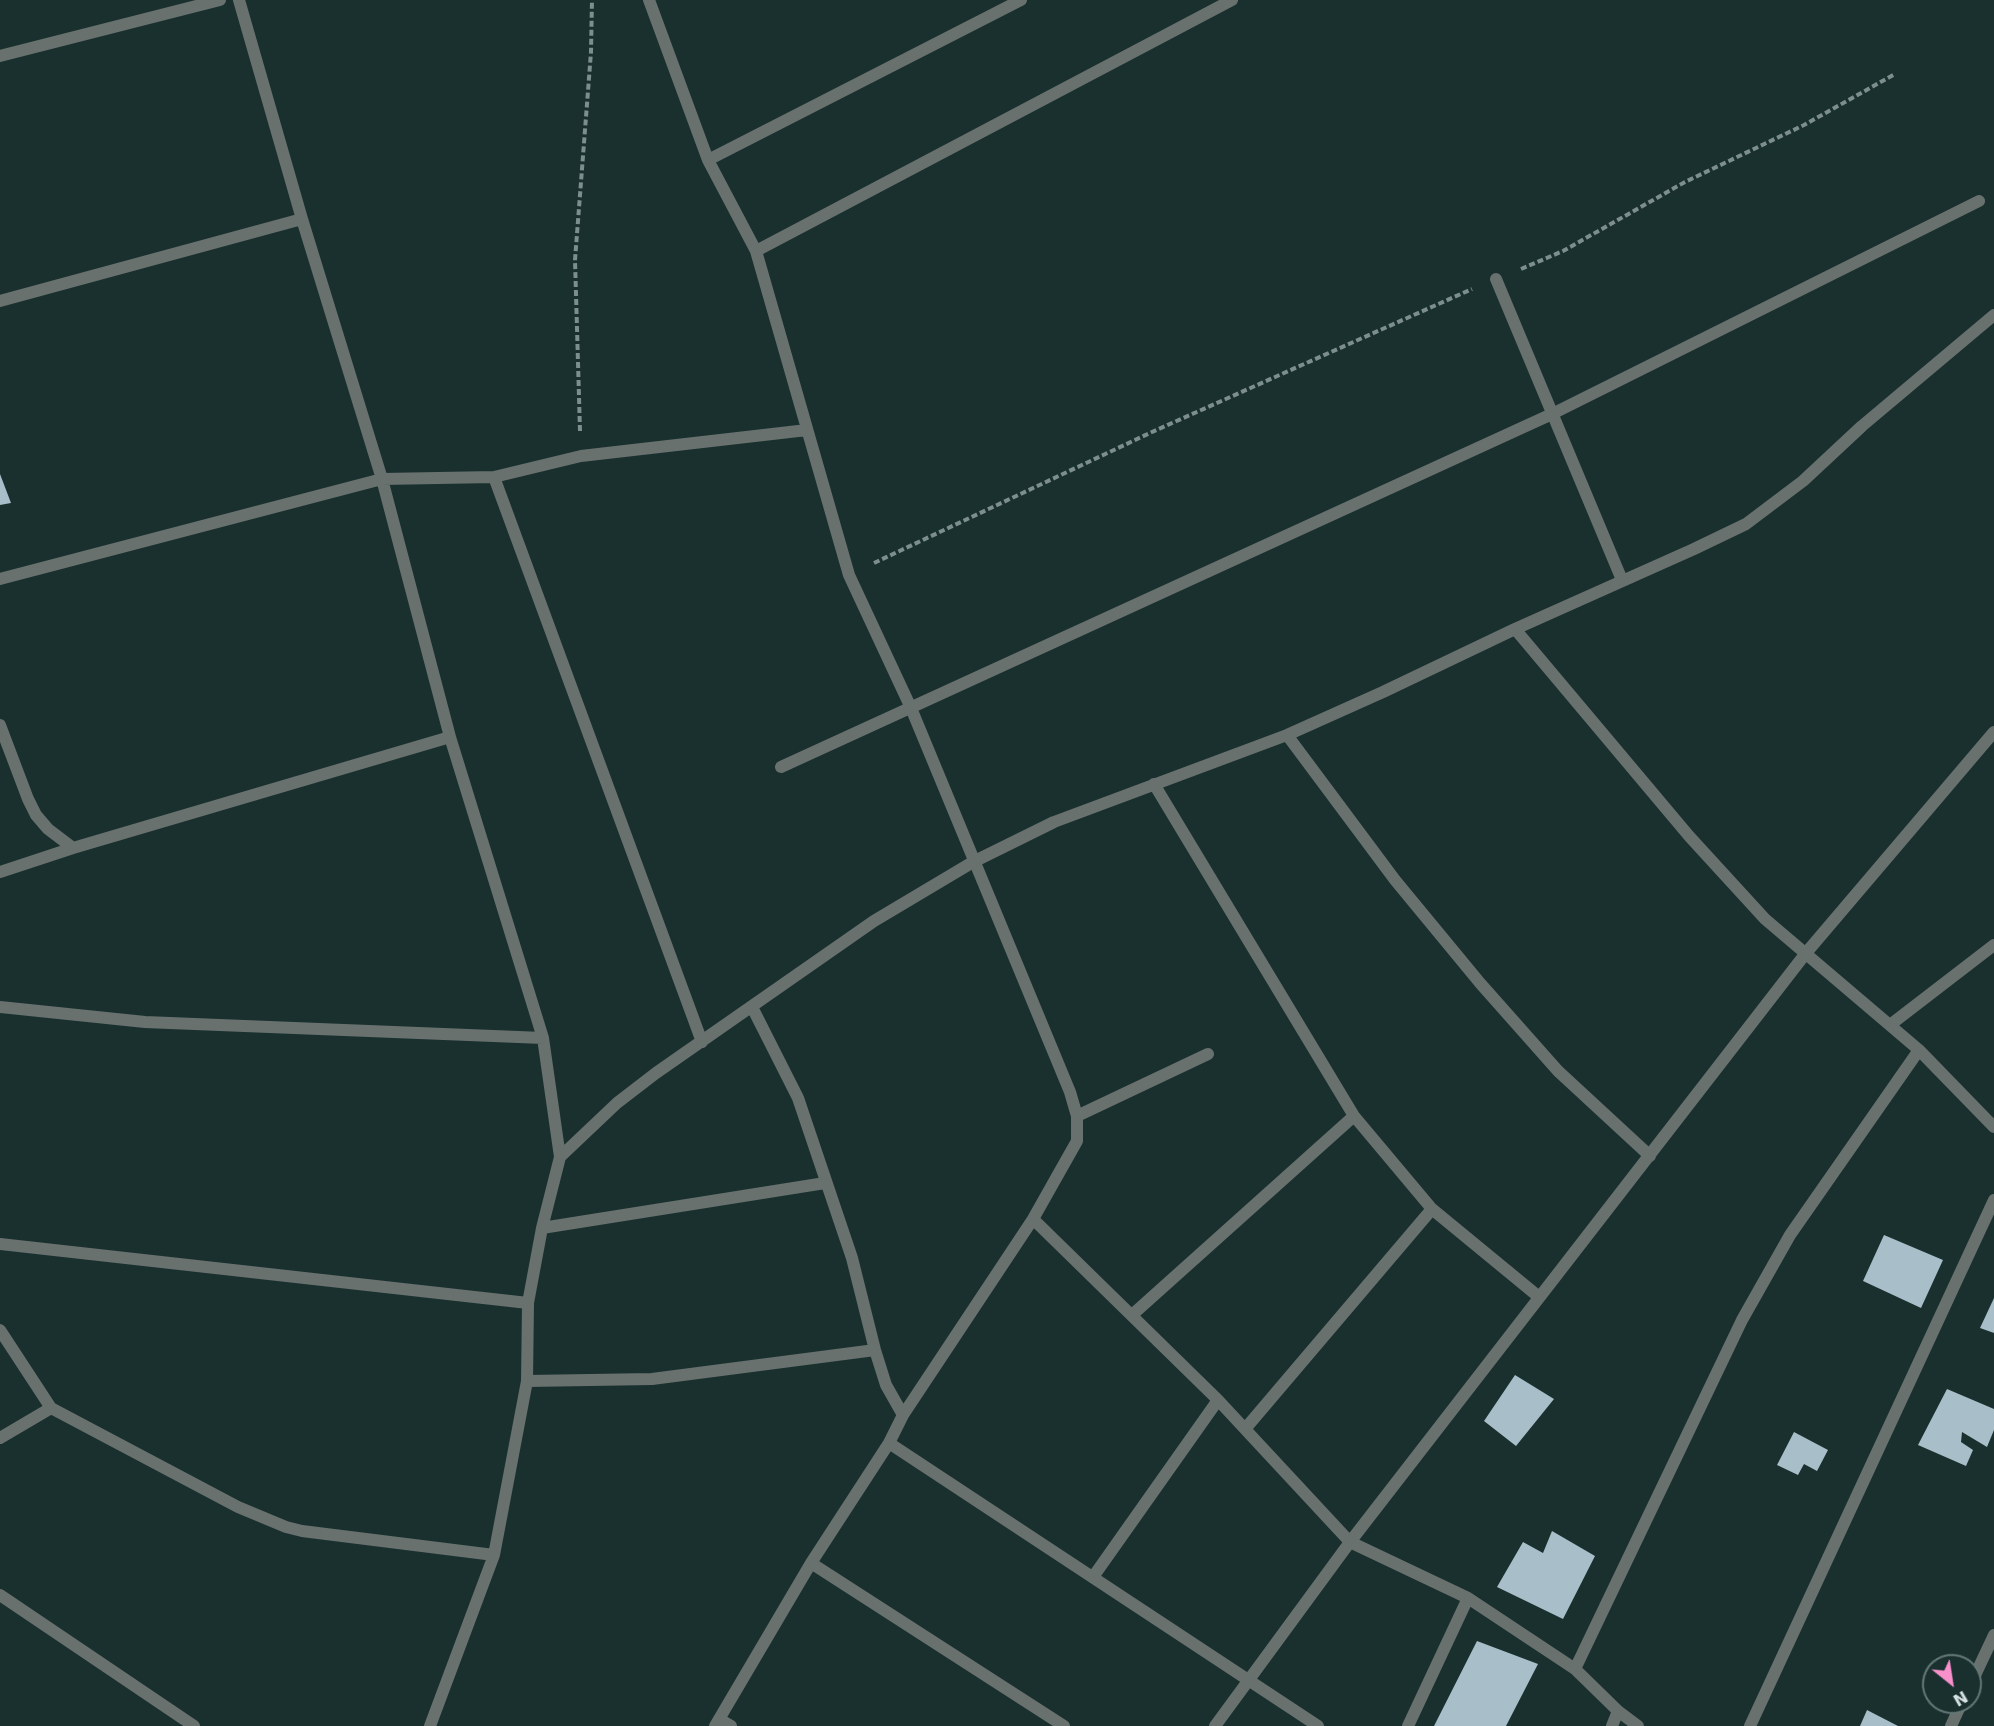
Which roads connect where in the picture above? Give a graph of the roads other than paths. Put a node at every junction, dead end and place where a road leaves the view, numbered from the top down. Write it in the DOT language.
graph roads {
  1 [pos="219,0"];
  2 [pos="239,0"];
  3 [pos="649,0"];
  4 [pos="1021,0"];
  5 [pos="1232,0"];
  6 [pos="0,56"];
  7 [pos="708,160"];
  8 [pos="1979,201"];
  9 [pos="302,219"];
  10 [pos="756,251"];
  11 [pos="1496,279"];
  12 [pos="0,302"];
  13 [pos="1994,315"];
  14 [pos="1552,414"];
  15 [pos="807,430"];
  16 [pos="494,477"];
  17 [pos="382,479"];
  18 [pos="0,579"];
  19 [pos="1622,580"];
  20 [pos="1515,629"];
  21 [pos="911,708"];
  22 [pos="0,725"];
  23 [pos="1994,732"];
  24 [pos="1287,735"];
  25 [pos="450,738"];
  26 [pos="781,767"];
  27 [pos="1154,784"];
  28 [pos="73,848"];
  29 [pos="974,862"];
  30 [pos="0,872"];
  31 [pos="1994,945"];
  32 [pos="1806,953"];
  33 [pos="0,1007"];
  34 [pos="752,1008"];
  35 [pos="1890,1025"];
  36 [pos="543,1038"];
  37 [pos="702,1042"];
  38 [pos="1919,1050"];
  39 [pos="1208,1054"];
  40 [pos="1077,1116"];
  41 [pos="1354,1116"];
  42 [pos="1994,1127"];
  43 [pos="1650,1156"];
  44 [pos="560,1157"];
  45 [pos="825,1183"];
  46 [pos="1994,1200"];
  47 [pos="1432,1209"];
  48 [pos="1033,1219"];
  49 [pos="542,1228"];
  50 [pos="0,1244"];
  51 [pos="1539,1297"];
  52 [pos="528,1303"];
  53 [pos="1132,1315"];
  54 [pos="0,1330"];
  55 [pos="875,1350"];
  56 [pos="527,1381"];
  57 [pos="1218,1400"];
  58 [pos="51,1408"];
  59 [pos="903,1415"];
  60 [pos="1245,1429"];
  61 [pos="0,1438"];
  62 [pos="889,1443"];
  63 [pos="1350,1542"];
  64 [pos="494,1555"];
  65 [pos="811,1563"];
  66 [pos="1093,1577"];
  67 [pos="0,1595"];
  68 [pos="1468,1598"];
  69 [pos="1994,1635"];
  70 [pos="1982,1660"];
  71 [pos="1575,1669"];
  72 [pos="1248,1679"];
  73 [pos="1618,1711"];
  74 [pos="717,1722"];
  75 [pos="194,1726"];
  76 [pos="430,1726"];
  77 [pos="731,1726"];
  78 [pos="1064,1726"];
  79 [pos="1215,1726"];
  80 [pos="1318,1726"];
  81 [pos="1408,1726"];
  82 [pos="1612,1726"];
  83 [pos="1638,1726"];
  84 [pos="1750,1726"];
  1 -- 6 [label="street"];
  2 -- 9 [label="street"];
  3 -- 7 [label="street"];
  4 -- 7 [label="street"];
  5 -- 10 [label="street"];
  7 -- 10 [label="street"];
  8 -- 14 [label="street"];
  9 -- 12 [label="street"];
  9 -- 17 [label="street"];
  10 -- 15 [label="street"];
  11 -- 14 [label="street"];
  13 -- 19 [label="street"];
  14 -- 19 [label="street"];
  14 -- 21 [label="street"];
  15 -- 16 [label="street"];
  15 -- 21 [label="street"];
  16 -- 17 [label="street"];
  16 -- 37 [label="street"];
  17 -- 18 [label="street"];
  17 -- 25 [label="street"];
  19 -- 20 [label="street"];
  20 -- 24 [label="street"];
  20 -- 32 [label="street"];
  21 -- 26 [label="street"];
  21 -- 29 [label="street"];
  22 -- 28 [label="street"];
  23 -- 32 [label="street"];
  24 -- 27 [label="street"];
  24 -- 43 [label="street"];
  25 -- 28 [label="street"];
  25 -- 36 [label="street"];
  27 -- 29 [label="street"];
  27 -- 41 [label="street"];
  28 -- 30 [label="street"];
  29 -- 34 [label="street"];
  29 -- 40 [label="street"];
  31 -- 35 [label="street"];
  32 -- 35 [label="street"];
  32 -- 43 [label="street"];
  33 -- 36 [label="street"];
  34 -- 37 [label="street"];
  34 -- 45 [label="street"];
  35 -- 38 [label="street"];
  36 -- 44 [label="street"];
  37 -- 44 [label="street"];
  38 -- 42 [label="street"];
  38 -- 71 [label="street"];
  39 -- 40 [label="street"];
  40 -- 48 [label="street"];
  41 -- 47 [label="street"];
  41 -- 53 [label="street"];
  43 -- 51 [label="street"];
  44 -- 49 [label="street"];
  45 -- 49 [label="street"];
  45 -- 55 [label="street"];
  46 -- 84 [label="street"];
  47 -- 51 [label="street"];
  47 -- 60 [label="street"];
  48 -- 53 [label="street"];
  48 -- 59 [label="street"];
  49 -- 52 [label="street"];
  50 -- 52 [label="street"];
  51 -- 63 [label="street"];
  52 -- 56 [label="street"];
  53 -- 57 [label="street"];
  54 -- 58 [label="street"];
  55 -- 56 [label="street"];
  55 -- 59 [label="street"];
  56 -- 64 [label="street"];
  57 -- 60 [label="street"];
  57 -- 66 [label="street"];
  58 -- 61 [label="street"];
  58 -- 64 [label="street"];
  59 -- 62 [label="street"];
  60 -- 63 [label="street"];
  62 -- 65 [label="street"];
  62 -- 66 [label="street"];
  63 -- 68 [label="street"];
  63 -- 72 [label="street"];
  64 -- 76 [label="street"];
  65 -- 74 [label="street"];
  65 -- 78 [label="street"];
  66 -- 72 [label="street"];
  67 -- 75 [label="street"];
  68 -- 71 [label="street"];
  68 -- 81 [label="street"];
  69 -- 70 [label="street"];
  71 -- 73 [label="street"];
  72 -- 79 [label="street"];
  72 -- 80 [label="street"];
  73 -- 82 [label="street"];
  73 -- 83 [label="street"];
  74 -- 77 [label="street"];
}
